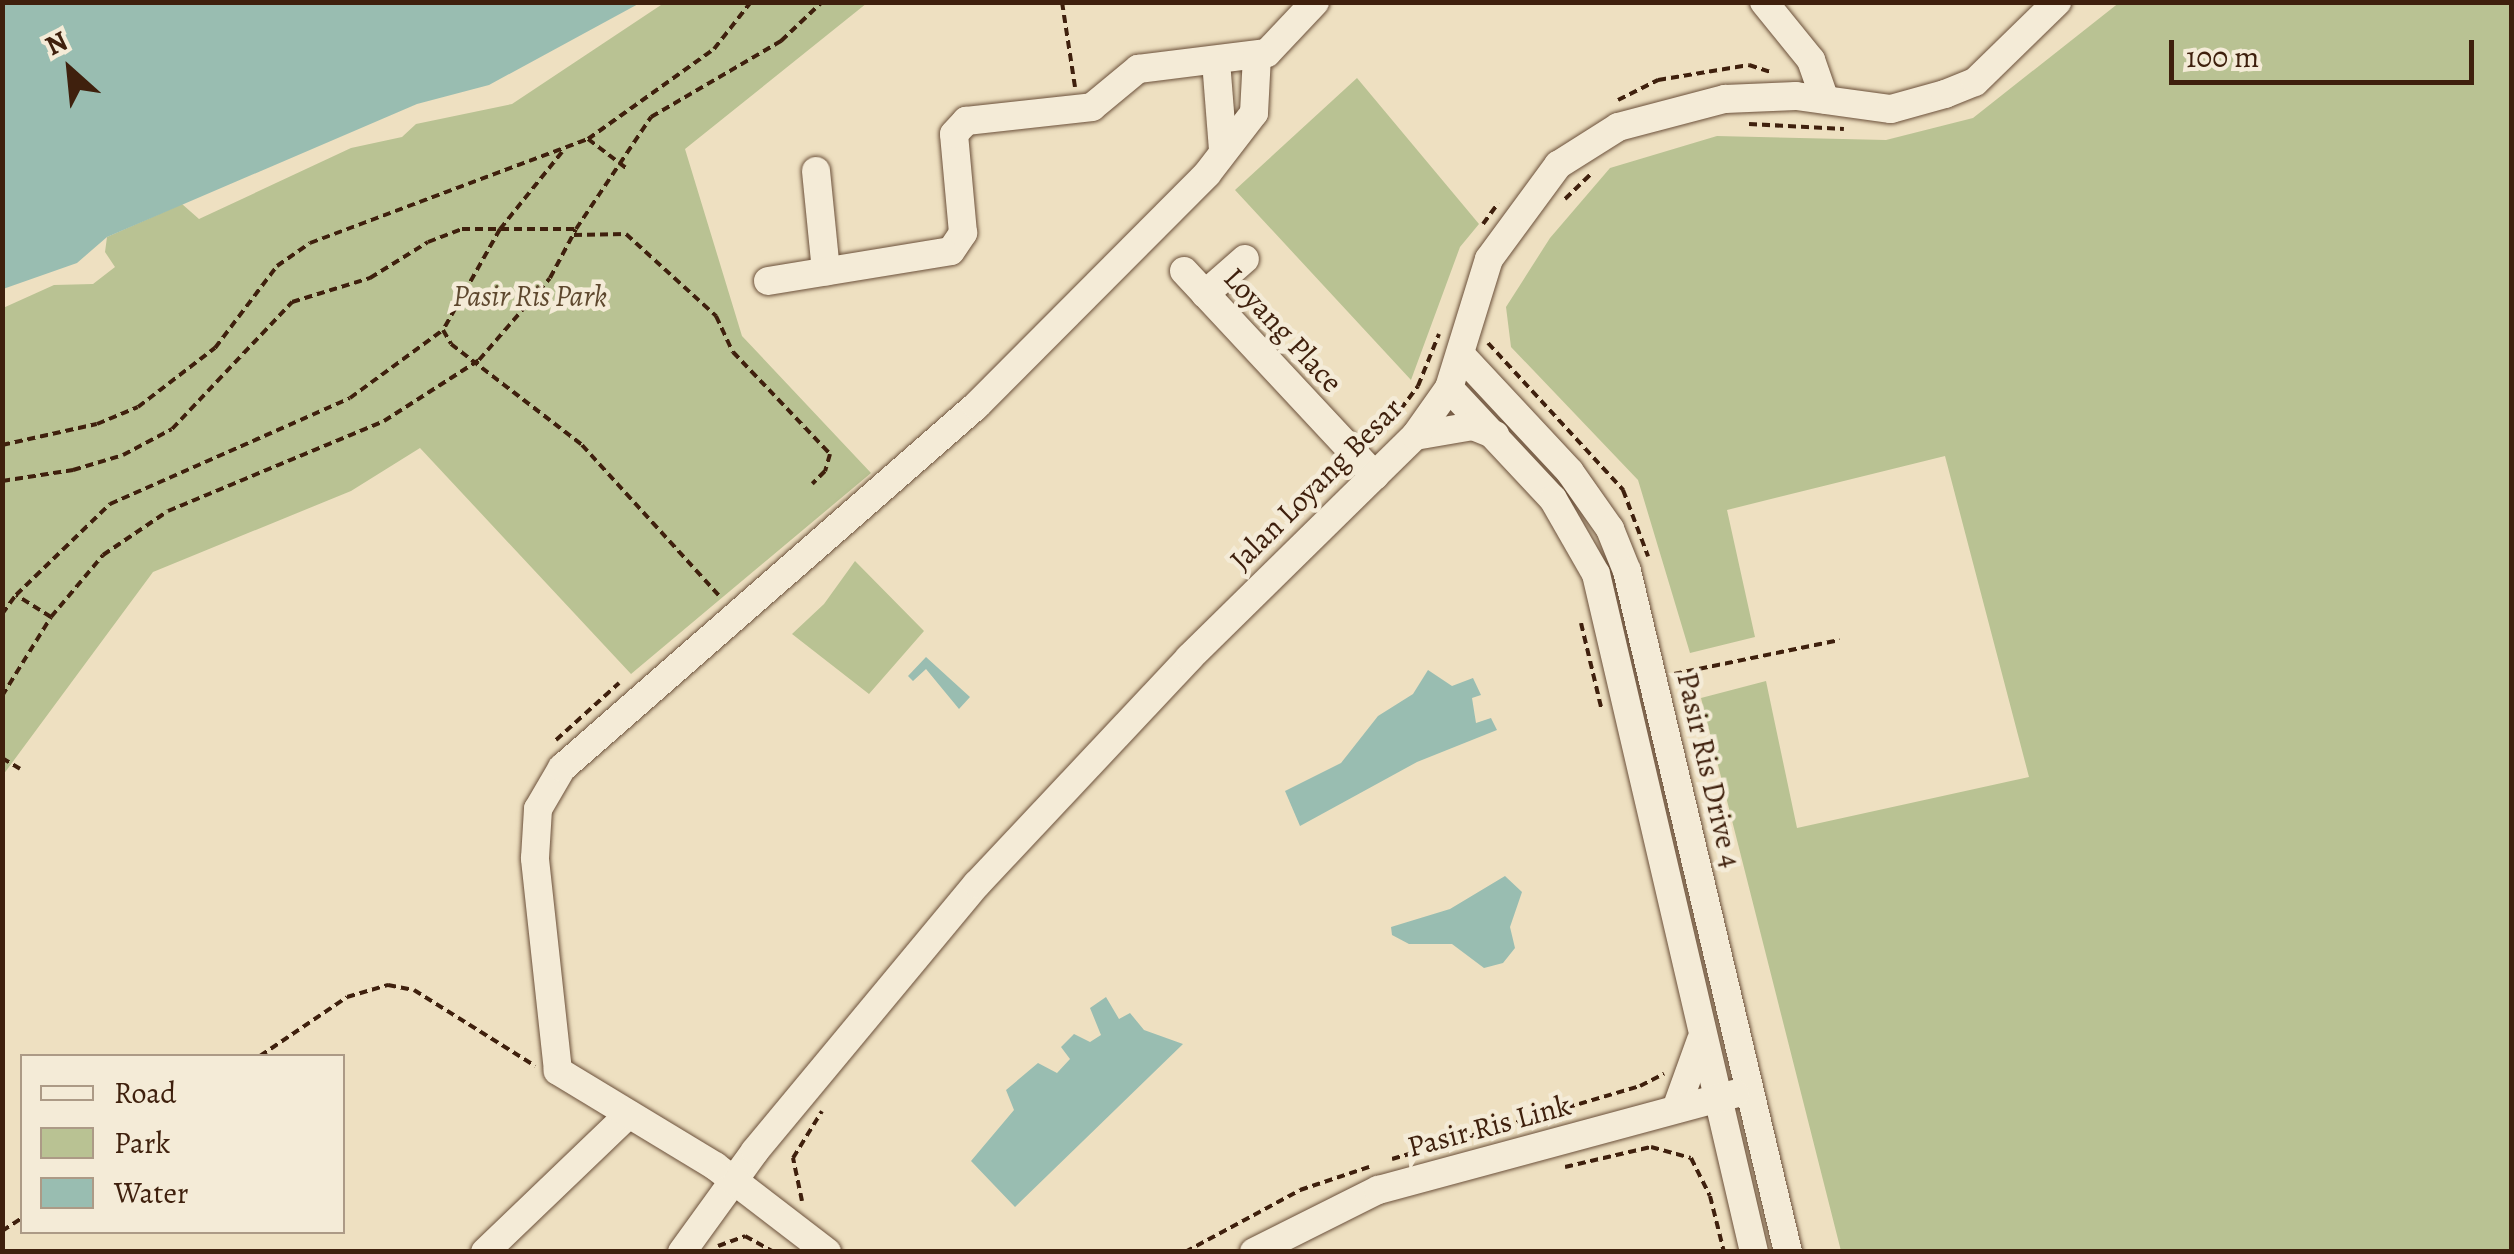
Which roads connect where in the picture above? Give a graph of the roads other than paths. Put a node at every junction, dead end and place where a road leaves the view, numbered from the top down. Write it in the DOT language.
graph roads {
  1 [pos="1315,2"];
  2 [pos="1764,2"];
  3 [pos="2057,2"];
  4 [pos="1256,56"];
  5 [pos="1216,61"];
  6 [pos="1825,100"];
  7 [pos="1223,149"];
  8 [pos="816,171"];
  9 [pos="1245,259"];
  10 [pos="1184,271"];
  11 [pos="826,272"];
  12 [pos="768,281"];
  13 [pos="1205,294"];
  14 [pos="1462,356"];
  15 [pos="1449,388"];
  16 [pos="1415,436"];
  17 [pos="1497,436"];
  18 [pos="1368,469"];
  19 [pos="1702,1036"];
  20 [pos="1750,1090"];
  21 [pos="1716,1099"];
  22 [pos="1676,1109"];
  23 [pos="628,1114"];
  24 [pos="1726,1143"];
  25 [pos="735,1180"];
  26 [pos="484,1252"];
  27 [pos="682,1252"];
  28 [pos="827,1252"];
  29 [pos="1254,1252"];
  30 [pos="1754,1252"];
  31 [pos="1788,1252"];
  1 -- 4 [label="street"];
  2 -- 6 [label="street"];
  3 -- 6 [label="street, Jalan Loyang Besar"];
  4 -- 5 [label="street"];
  4 -- 7 [label="street"];
  5 -- 7 [label="street"];
  5 -- 11 [label="street"];
  6 -- 14 [label="street, Jalan Loyang Besar"];
  7 -- 23 [label="street"];
  8 -- 11 [label="street"];
  9 -- 13 [label="street"];
  10 -- 13 [label="street, Loyang Place"];
  11 -- 12 [label="street"];
  13 -- 18 [label="street, Loyang Place"];
  14 -- 15 [label="street, Jalan Loyang Besar"];
  14 -- 20 [label="street, Pasir Ris Drive 4"];
  15 -- 16 [label="street, Jalan Loyang Besar"];
  15 -- 17 [label="street"];
  16 -- 17 [label="street"];
  16 -- 18 [label="street, Jalan Loyang Besar"];
  17 -- 19 [label="street"];
  18 -- 25 [label="street, Jalan Loyang Besar"];
  19 -- 21 [label="street"];
  19 -- 22 [label="street"];
  20 -- 21 [label="street, Pasir Ris Link"];
  20 -- 31 [label="street, Pasir Ris Drive 4"];
  21 -- 22 [label="street, Pasir Ris Link"];
  21 -- 24 [label="street"];
  22 -- 24 [label="street"];
  22 -- 29 [label="street, Pasir Ris Link"];
  23 -- 25 [label="street"];
  23 -- 26 [label="street"];
  24 -- 30 [label="street"];
  25 -- 27 [label="street, Jalan Loyang Besar"];
  25 -- 28 [label="street"];
}
